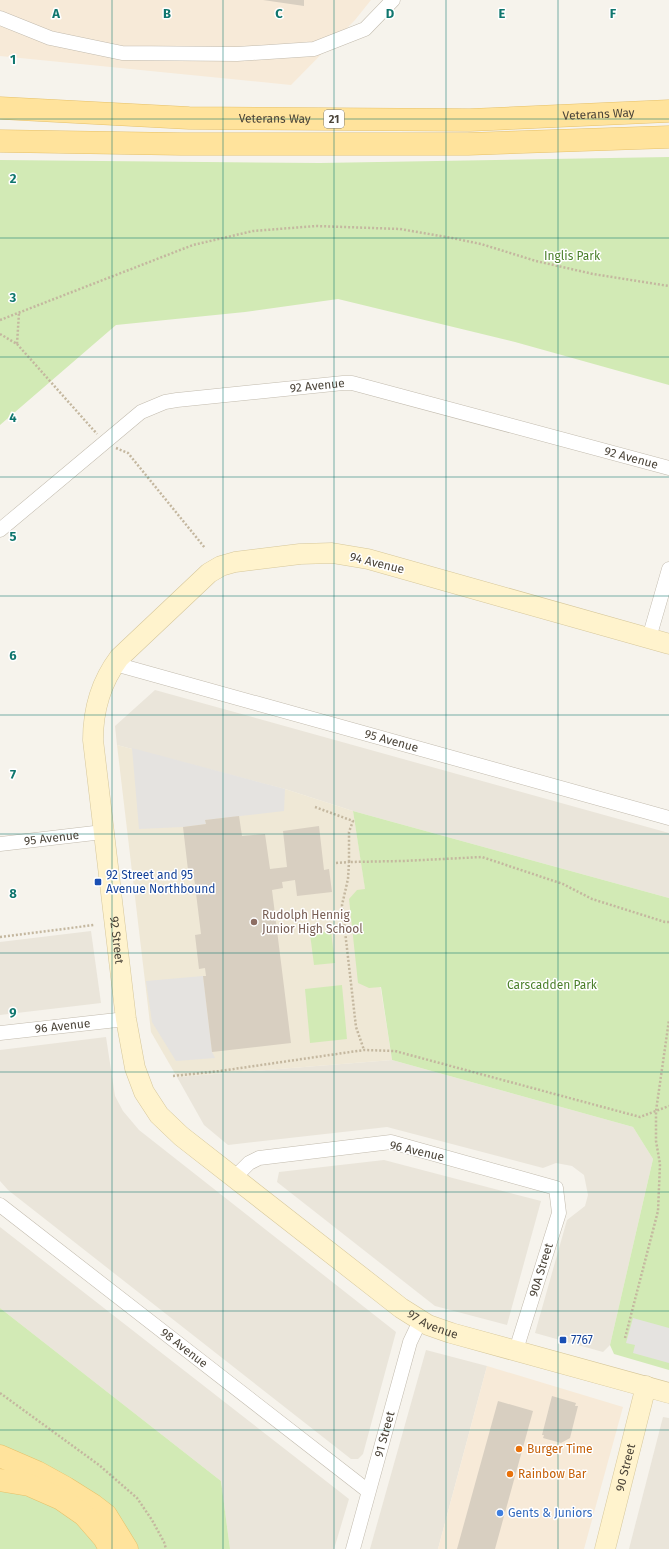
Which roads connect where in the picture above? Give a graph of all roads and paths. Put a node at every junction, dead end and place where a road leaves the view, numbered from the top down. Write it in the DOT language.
graph roads {
  1 [pos="393,0"];
  2 [pos="0,18"];
  3 [pos="0,108"];
  4 [pos="669,111"];
  5 [pos="669,137"];
  6 [pos="0,141"];
  7 [pos="669,286"];
  8 [pos="19,313"];
  9 [pos="0,320"];
  10 [pos="0,334"];
  11 [pos="17,344"];
  12 [pos="104,443"];
  13 [pos="669,468"];
  14 [pos="0,530"];
  15 [pos="205,548"];
  16 [pos="669,570"];
  17 [pos="649,638"];
  18 [pos="669,644"];
  19 [pos="115,664"];
  20 [pos="316,807"];
  21 [pos="669,818"];
  22 [pos="104,832"];
  23 [pos="0,844"];
  24 [pos="349,862"];
  25 [pos="336,863"];
  26 [pos="669,922"];
  27 [pos="94,926"];
  28 [pos="0,937"];
  29 [pos="126,1018"];
  30 [pos="669,1020"];
  31 [pos="0,1033"];
  32 [pos="364,1050"];
  33 [pos="173,1076"];
  34 [pos="669,1106"];
  35 [pos="656,1111"];
  36 [pos="234,1178"];
  37 [pos="556,1188"];
  38 [pos="0,1205"];
  39 [pos="420,1321"];
  40 [pos="625,1338"];
  41 [pos="516,1350"];
  42 [pos="646,1386"];
  43 [pos="0,1393"];
  44 [pos="669,1393"];
  45 [pos="0,1456"];
  46 [pos="0,1480"];
  47 [pos="368,1491"];
  48 [pos="110,1549"];
  49 [pos="128,1549"];
  50 [pos="166,1549"];
  51 [pos="352,1549"];
  52 [pos="605,1549"];
  1 -- 2 [label="street"];
  3 -- 4 [label="main road, Veterans Way / 21"];
  5 -- 6 [label="main road, 21"];
  7 -- 8 [label="path"];
  8 -- 9 [label="path"];
  8 -- 11 [label="path"];
  10 -- 11 [label="path"];
  11 -- 12 [label="path"];
  12 -- 13 [label="street, 92 Avenue"];
  12 -- 14 [label="street, 92 Avenue"];
  12 -- 15 [label="path"];
  16 -- 17 [label="street"];
  17 -- 18 [label="street, 94 Avenue"];
  17 -- 19 [label="street, 94 Avenue"];
  19 -- 21 [label="street, 95 Avenue"];
  19 -- 22 [label="street, 92 Street"];
  20 -- 24 [label="path"];
  22 -- 23 [label="street, 95 Avenue"];
  22 -- 29 [label="street, 92 Street"];
  24 -- 25 [label="path"];
  24 -- 26 [label="path"];
  24 -- 32 [label="path"];
  27 -- 28 [label="path"];
  29 -- 31 [label="street, 96 Avenue"];
  29 -- 36 [label="street, 92 Street"];
  30 -- 35 [label="path"];
  32 -- 33 [label="path"];
  32 -- 35 [label="path"];
  34 -- 35 [label="path"];
  35 -- 40 [label="path"];
  36 -- 37 [label="street, 96 Avenue"];
  36 -- 39 [label="street, 97 Avenue"];
  37 -- 41 [label="street, 90A Street"];
  38 -- 47 [label="street, 98 Avenue"];
  39 -- 41 [label="street, 97 Avenue"];
  39 -- 47 [label="street, 91 Street"];
  41 -- 42 [label="street, 97 Avenue"];
  42 -- 44 [label="street, 97 Avenue"];
  42 -- 52 [label="street, 90 Street"];
  43 -- 50 [label="path"];
  45 -- 49 [label="main road"];
  46 -- 48 [label="main road"];
  47 -- 51 [label="street, 91 Street"];
}
